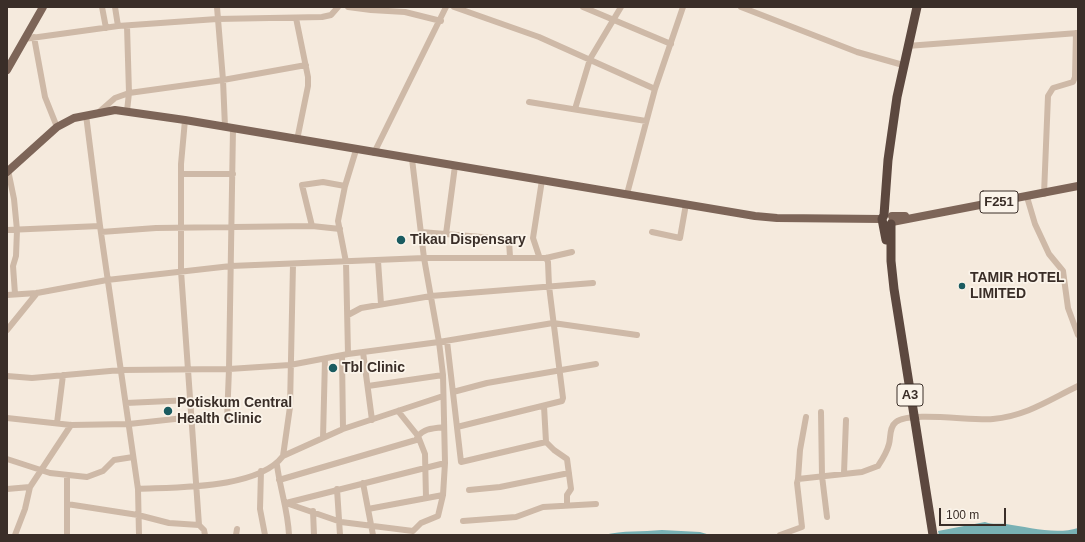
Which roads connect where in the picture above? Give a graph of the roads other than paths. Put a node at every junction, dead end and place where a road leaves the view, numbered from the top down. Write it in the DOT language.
graph roads {
  1 [pos="38,7"];
  2 [pos="43,7"];
  3 [pos="102,7"];
  4 [pos="115,7"];
  5 [pos="217,7"];
  6 [pos="338,7"];
  7 [pos="348,7"];
  8 [pos="446,7"];
  9 [pos="454,7"];
  10 [pos="583,7"];
  11 [pos="621,7"];
  12 [pos="683,7"];
  13 [pos="741,7"];
  14 [pos="917,7"];
  15 [pos="406,9"];
  16 [pos="296,18"];
  17 [pos="217,19"];
  18 [pos="612,20"];
  19 [pos="441,21"];
  20 [pos="118,26"];
  21 [pos="127,26"];
  22 [pos="106,28"];
  23 [pos="1077,33"];
  24 [pos="27,37"];
  25 [pos="671,44"];
  26 [pos="907,46"];
  27 [pos="590,59"];
  28 [pos="306,65"];
  29 [pos="903,65"];
  30 [pos="8,67"];
  31 [pos="223,80"];
  32 [pos="655,89"];
  33 [pos="129,93"];
  34 [pos="529,102"];
  35 [pos="575,109"];
  36 [pos="127,111"];
  37 [pos="99,112"];
  38 [pos="86,116"];
  39 [pos="186,120"];
  40 [pos="646,121"];
  41 [pos="57,127"];
  42 [pos="224,127"];
  43 [pos="233,128"];
  44 [pos="298,140"];
  45 [pos="356,150"];
  46 [pos="374,153"];
  47 [pos="412,159"];
  48 [pos="455,166"];
  49 [pos="8,171"];
  50 [pos="181,174"];
  51 [pos="233,174"];
  52 [pos="542,180"];
  53 [pos="345,186"];
  54 [pos="1078,186"];
  55 [pos="627,194"];
  56 [pos="1044,194"];
  57 [pos="1027,197"];
  58 [pos="686,204"];
  59 [pos="888,219"];
  60 [pos="312,226"];
  61 [pos="232,227"];
  62 [pos="180,228"];
  63 [pos="100,229"];
  64 [pos="340,229"];
  65 [pos="7,230"];
  66 [pos="17,230"];
  67 [pos="421,232"];
  68 [pos="652,232"];
  69 [pos="446,234"];
  70 [pos="572,252"];
  71 [pos="510,257"];
  72 [pos="542,257"];
  73 [pos="424,258"];
  74 [pos="378,261"];
  75 [pos="346,262"];
  76 [pos="293,264"];
  77 [pos="231,266"];
  78 [pos="181,271"];
  79 [pos="107,280"];
  80 [pos="592,283"];
  81 [pos="549,286"];
  82 [pos="37,292"];
  83 [pos="15,294"];
  84 [pos="7,295"];
  85 [pos="431,296"];
  86 [pos="381,304"];
  87 [pos="348,315"];
  88 [pos="553,323"];
  89 [pos="7,330"];
  90 [pos="636,335"];
  91 [pos="1078,335"];
  92 [pos="447,341"];
  93 [pos="439,342"];
  94 [pos="364,352"];
  95 [pos="348,354"];
  96 [pos="342,356"];
  97 [pos="325,359"];
  98 [pos="596,364"];
  99 [pos="290,365"];
  100 [pos="559,369"];
  101 [pos="120,370"];
  102 [pos="188,370"];
  103 [pos="230,370"];
  104 [pos="63,375"];
  105 [pos="443,375"];
  106 [pos="7,376"];
  107 [pos="368,386"];
  108 [pos="1078,386"];
  109 [pos="453,392"];
  110 [pos="443,396"];
  111 [pos="191,400"];
  112 [pos="126,403"];
  113 [pos="544,406"];
  114 [pos="398,411"];
  115 [pos="821,412"];
  116 [pos="914,416"];
  117 [pos="193,417"];
  118 [pos="806,417"];
  119 [pos="7,418"];
  120 [pos="227,420"];
  121 [pos="372,420"];
  122 [pos="846,420"];
  123 [pos="57,423"];
  124 [pos="129,424"];
  125 [pos="71,425"];
  126 [pos="444,427"];
  127 [pos="457,427"];
  128 [pos="343,429"];
  129 [pos="418,436"];
  130 [pos="323,438"];
  131 [pos="546,442"];
  132 [pos="283,456"];
  133 [pos="133,457"];
  134 [pos="7,459"];
  135 [pos="445,463"];
  136 [pos="277,464"];
  137 [pos="425,468"];
  138 [pos="40,469"];
  139 [pos="261,471"];
  140 [pos="569,473"];
  141 [pos="844,473"];
  142 [pos="67,475"];
  143 [pos="822,476"];
  144 [pos="798,479"];
  145 [pos="279,480"];
  146 [pos="363,483"];
  147 [pos="197,487"];
  148 [pos="30,488"];
  149 [pos="138,488"];
  150 [pos="7,489"];
  151 [pos="337,489"];
  152 [pos="468,490"];
  153 [pos="443,495"];
  154 [pos="426,498"];
  155 [pos="286,503"];
  156 [pos="67,504"];
  157 [pos="568,504"];
  158 [pos="596,504"];
  159 [pos="368,508"];
  160 [pos="313,511"];
  161 [pos="138,515"];
  162 [pos="827,517"];
  163 [pos="463,521"];
  164 [pos="340,522"];
  165 [pos="199,525"];
  166 [pos="372,526"];
  167 [pos="933,532"];
  168 [pos="15,535"];
  169 [pos="67,535"];
  170 [pos="139,535"];
  171 [pos="205,535"];
  172 [pos="265,535"];
  173 [pos="289,535"];
  174 [pos="314,535"];
  175 [pos="340,535"];
  176 [pos="374,535"];
  177 [pos="780,535"];
  1 -- 24 [label="main road"];
  2 -- 24 [label="main road"];
  3 -- 22 [label="street"];
  4 -- 20 [label="street"];
  5 -- 17 [label="street"];
  6 -- 16 [label="street"];
  7 -- 15 [label="street"];
  8 -- 19 [label="street"];
  9 -- 27 [label="street"];
  10 -- 18 [label="street"];
  11 -- 18 [label="street"];
  12 -- 25 [label="street"];
  13 -- 29 [label="street"];
  14 -- 26 [label="highway, A3"];
  15 -- 19 [label="street"];
  16 -- 17 [label="street"];
  16 -- 28 [label="street"];
  17 -- 21 [label="street"];
  17 -- 31 [label="street"];
  18 -- 25 [label="street"];
  18 -- 27 [label="street"];
  19 -- 46 [label="street"];
  20 -- 21 [label="street"];
  20 -- 22 [label="street"];
  21 -- 33 [label="street"];
  22 -- 24 [label="street"];
  23 -- 26 [label="street"];
  23 -- 56 [label="street"];
  24 -- 30 [label="main road"];
  24 -- 41 [label="street"];
  25 -- 32 [label="street"];
  26 -- 29 [label="highway, A3"];
  27 -- 32 [label="street"];
  27 -- 35 [label="street"];
  28 -- 31 [label="street"];
  28 -- 44 [label="street"];
  29 -- 59 [label="highway, A3"];
  31 -- 33 [label="street"];
  31 -- 42 [label="street"];
  32 -- 40 [label="street"];
  33 -- 36 [label="street"];
  33 -- 37 [label="street"];
  34 -- 35 [label="street"];
  35 -- 40 [label="street"];
  36 -- 37 [label="main road"];
  36 -- 39 [label="main road"];
  37 -- 38 [label="main road"];
  38 -- 41 [label="main road"];
  38 -- 63 [label="street"];
  39 -- 42 [label="main road"];
  39 -- 50 [label="street"];
  40 -- 55 [label="street"];
  41 -- 49 [label="main road"];
  42 -- 43 [label="main road"];
  43 -- 44 [label="main road"];
  43 -- 51 [label="street"];
  44 -- 45 [label="main road"];
  45 -- 46 [label="main road"];
  45 -- 53 [label="street"];
  46 -- 47 [label="main road"];
  47 -- 48 [label="main road"];
  47 -- 67 [label="street"];
  48 -- 52 [label="main road"];
  48 -- 69 [label="street"];
  49 -- 66 [label="street"];
  50 -- 51 [label="street"];
  50 -- 62 [label="street"];
  51 -- 61 [label="street"];
  52 -- 55 [label="main road"];
  52 -- 72 [label="street"];
  53 -- 60 [label="street"];
  53 -- 64 [label="street"];
  54 -- 56 [label="main road, F251"];
  55 -- 58 [label="main road"];
  56 -- 57 [label="main road, F251"];
  57 -- 59 [label="main road, F251"];
  57 -- 91 [label="street"];
  58 -- 59 [label="main road"];
  58 -- 68 [label="street"];
  59 -- 116 [label="highway, A3"];
  60 -- 61 [label="street"];
  60 -- 64 [label="street"];
  61 -- 62 [label="street"];
  61 -- 77 [label="street"];
  62 -- 63 [label="street"];
  62 -- 78 [label="street"];
  63 -- 66 [label="street"];
  63 -- 79 [label="street"];
  64 -- 75 [label="street"];
  65 -- 66 [label="street"];
  66 -- 83 [label="street"];
  67 -- 69 [label="street"];
  67 -- 73 [label="street"];
  69 -- 71 [label="street"];
  70 -- 72 [label="street"];
  71 -- 72 [label="street"];
  71 -- 73 [label="street"];
  72 -- 81 [label="street"];
  73 -- 74 [label="street"];
  73 -- 85 [label="street"];
  74 -- 75 [label="street"];
  74 -- 86 [label="street"];
  75 -- 76 [label="street"];
  75 -- 87 [label="street"];
  76 -- 77 [label="street"];
  76 -- 99 [label="street"];
  77 -- 78 [label="street"];
  77 -- 103 [label="street"];
  78 -- 79 [label="street"];
  78 -- 102 [label="street"];
  79 -- 82 [label="street"];
  79 -- 101 [label="street"];
  80 -- 81 [label="street"];
  81 -- 85 [label="street"];
  81 -- 88 [label="street"];
  82 -- 83 [label="street"];
  82 -- 89 [label="street"];
  83 -- 84 [label="street"];
  85 -- 86 [label="street"];
  85 -- 93 [label="street"];
  86 -- 87 [label="street"];
  87 -- 95 [label="street"];
  88 -- 90 [label="street"];
  88 -- 92 [label="street"];
  88 -- 100 [label="street"];
  92 -- 93 [label="street"];
  92 -- 109 [label="street"];
  93 -- 94 [label="street"];
  93 -- 105 [label="street"];
  94 -- 95 [label="street"];
  94 -- 107 [label="street"];
  95 -- 96 [label="street"];
  96 -- 97 [label="street"];
  96 -- 128 [label="street"];
  97 -- 99 [label="street"];
  97 -- 130 [label="street"];
  98 -- 100 [label="street"];
  99 -- 103 [label="street"];
  99 -- 132 [label="street"];
  100 -- 109 [label="street"];
  100 -- 113 [label="street"];
  101 -- 102 [label="street"];
  101 -- 104 [label="street"];
  101 -- 112 [label="street"];
  102 -- 103 [label="street"];
  102 -- 111 [label="street"];
  103 -- 120 [label="street"];
  104 -- 106 [label="street"];
  104 -- 123 [label="street"];
  105 -- 107 [label="street"];
  105 -- 110 [label="street"];
  107 -- 121 [label="street"];
  108 -- 116 [label="street"];
  109 -- 127 [label="street"];
  110 -- 114 [label="street"];
  110 -- 126 [label="street"];
  111 -- 112 [label="street"];
  111 -- 117 [label="street"];
  112 -- 124 [label="street"];
  113 -- 127 [label="street"];
  113 -- 131 [label="street"];
  114 -- 121 [label="street"];
  114 -- 129 [label="street"];
  115 -- 143 [label="street"];
  116 -- 141 [label="street"];
  116 -- 167 [label="highway, A3"];
  117 -- 124 [label="street"];
  117 -- 147 [label="street"];
  118 -- 144 [label="street"];
  119 -- 123 [label="street"];
  121 -- 128 [label="street"];
  122 -- 141 [label="street"];
  123 -- 125 [label="street"];
  124 -- 125 [label="street"];
  124 -- 133 [label="street"];
  125 -- 138 [label="street"];
  126 -- 129 [label="street"];
  126 -- 135 [label="street"];
  127 -- 131 [label="street"];
  128 -- 130 [label="street"];
  129 -- 137 [label="street"];
  129 -- 145 [label="street"];
  130 -- 132 [label="street"];
  131 -- 140 [label="street"];
  132 -- 136 [label="street"];
  133 -- 142 [label="street"];
  133 -- 149 [label="street"];
  134 -- 138 [label="street"];
  135 -- 137 [label="street"];
  135 -- 153 [label="street"];
  136 -- 139 [label="street"];
  136 -- 145 [label="street"];
  137 -- 146 [label="street"];
  137 -- 154 [label="street"];
  138 -- 142 [label="street"];
  138 -- 148 [label="street"];
  139 -- 147 [label="street"];
  139 -- 172 [label="street"];
  140 -- 152 [label="street"];
  140 -- 157 [label="street"];
  141 -- 143 [label="street"];
  142 -- 156 [label="street"];
  143 -- 144 [label="street"];
  143 -- 162 [label="street"];
  144 -- 177 [label="street"];
  145 -- 155 [label="street"];
  146 -- 151 [label="street"];
  146 -- 159 [label="street"];
  147 -- 149 [label="street"];
  147 -- 165 [label="street"];
  148 -- 150 [label="street"];
  148 -- 168 [label="street"];
  149 -- 161 [label="street"];
  151 -- 155 [label="street"];
  151 -- 164 [label="street"];
  153 -- 154 [label="street"];
  153 -- 166 [label="street"];
  154 -- 159 [label="street"];
  155 -- 160 [label="street"];
  155 -- 173 [label="street"];
  156 -- 161 [label="street"];
  156 -- 169 [label="street"];
  157 -- 158 [label="street"];
  157 -- 163 [label="street"];
  159 -- 166 [label="street"];
  160 -- 164 [label="street"];
  160 -- 174 [label="street"];
  161 -- 165 [label="street"];
  161 -- 170 [label="street"];
  164 -- 166 [label="street"];
  164 -- 175 [label="street"];
  165 -- 171 [label="street"];
  166 -- 176 [label="street"];
}
